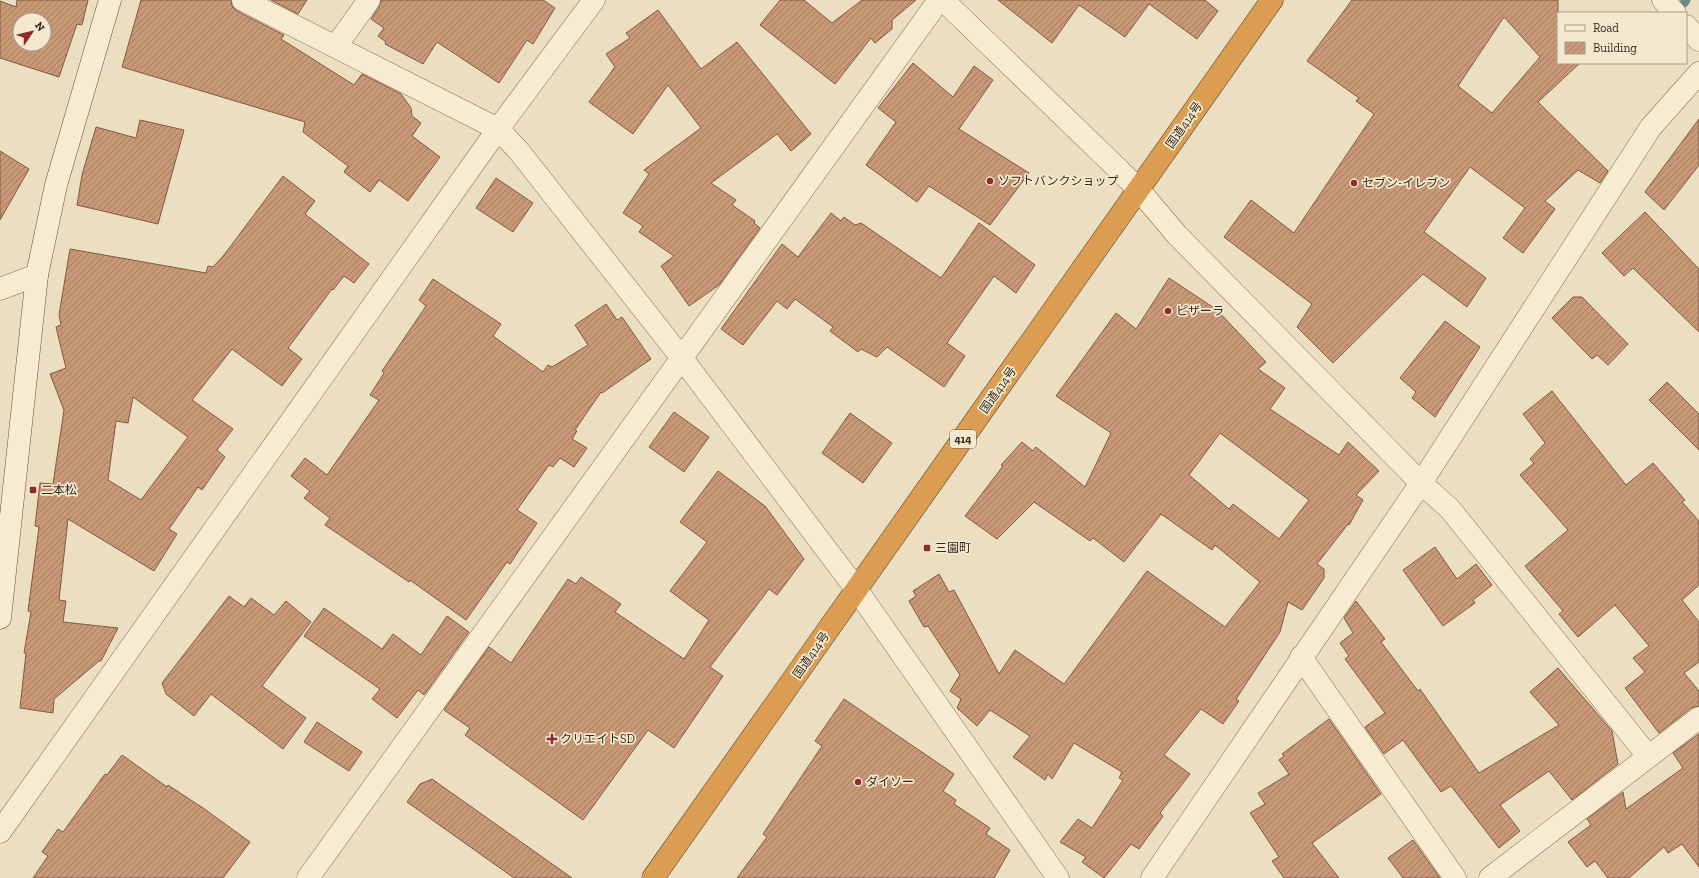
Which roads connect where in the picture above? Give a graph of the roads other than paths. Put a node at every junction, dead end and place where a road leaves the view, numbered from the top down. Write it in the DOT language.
graph roads {
  1 [pos="110,0"];
  2 [pos="243,0"];
  3 [pos="369,0"];
  4 [pos="594,0"];
  5 [pos="939,0"];
  6 [pos="943,0"];
  7 [pos="1272,0"];
  8 [pos="1663,0"];
  9 [pos="1674,12"];
  10 [pos="1687,27"];
  11 [pos="1699,40"];
  12 [pos="336,46"];
  13 [pos="1699,73"];
  14 [pos="498,129"];
  15 [pos="1139,190"];
  16 [pos="37,275"];
  17 [pos="0,289"];
  18 [pos="681,357"];
  19 [pos="1421,483"];
  20 [pos="857,590"];
  21 [pos="0,618"];
  22 [pos="1301,656"];
  23 [pos="1699,718"];
  24 [pos="1648,756"];
  25 [pos="0,832"];
  26 [pos="308,878"];
  27 [pos="653,878"];
  28 [pos="1058,878"];
  29 [pos="1152,878"];
  30 [pos="1455,878"];
  31 [pos="1490,878"];
  1 -- 16 [label="street"];
  2 -- 12 [label="street"];
  3 -- 12 [label="street"];
  4 -- 14 [label="street"];
  5 -- 18 [label="street"];
  6 -- 15 [label="street"];
  7 -- 15 [label="highway, 国道414号 / 414"];
  8 -- 9 [label="street"];
  10 -- 11 [label="street"];
  12 -- 14 [label="street"];
  13 -- 19 [label="street"];
  14 -- 18 [label="street"];
  14 -- 25 [label="street"];
  15 -- 19 [label="street"];
  15 -- 20 [label="highway, 国道414号 / 414"];
  16 -- 17 [label="street"];
  16 -- 21 [label="street"];
  18 -- 20 [label="street"];
  18 -- 26 [label="street"];
  19 -- 22 [label="street"];
  19 -- 24 [label="street"];
  20 -- 27 [label="highway, 国道414号 / 414"];
  20 -- 28 [label="street"];
  22 -- 29 [label="street"];
  22 -- 30 [label="street"];
  23 -- 24 [label="street"];
  24 -- 31 [label="street"];
}
